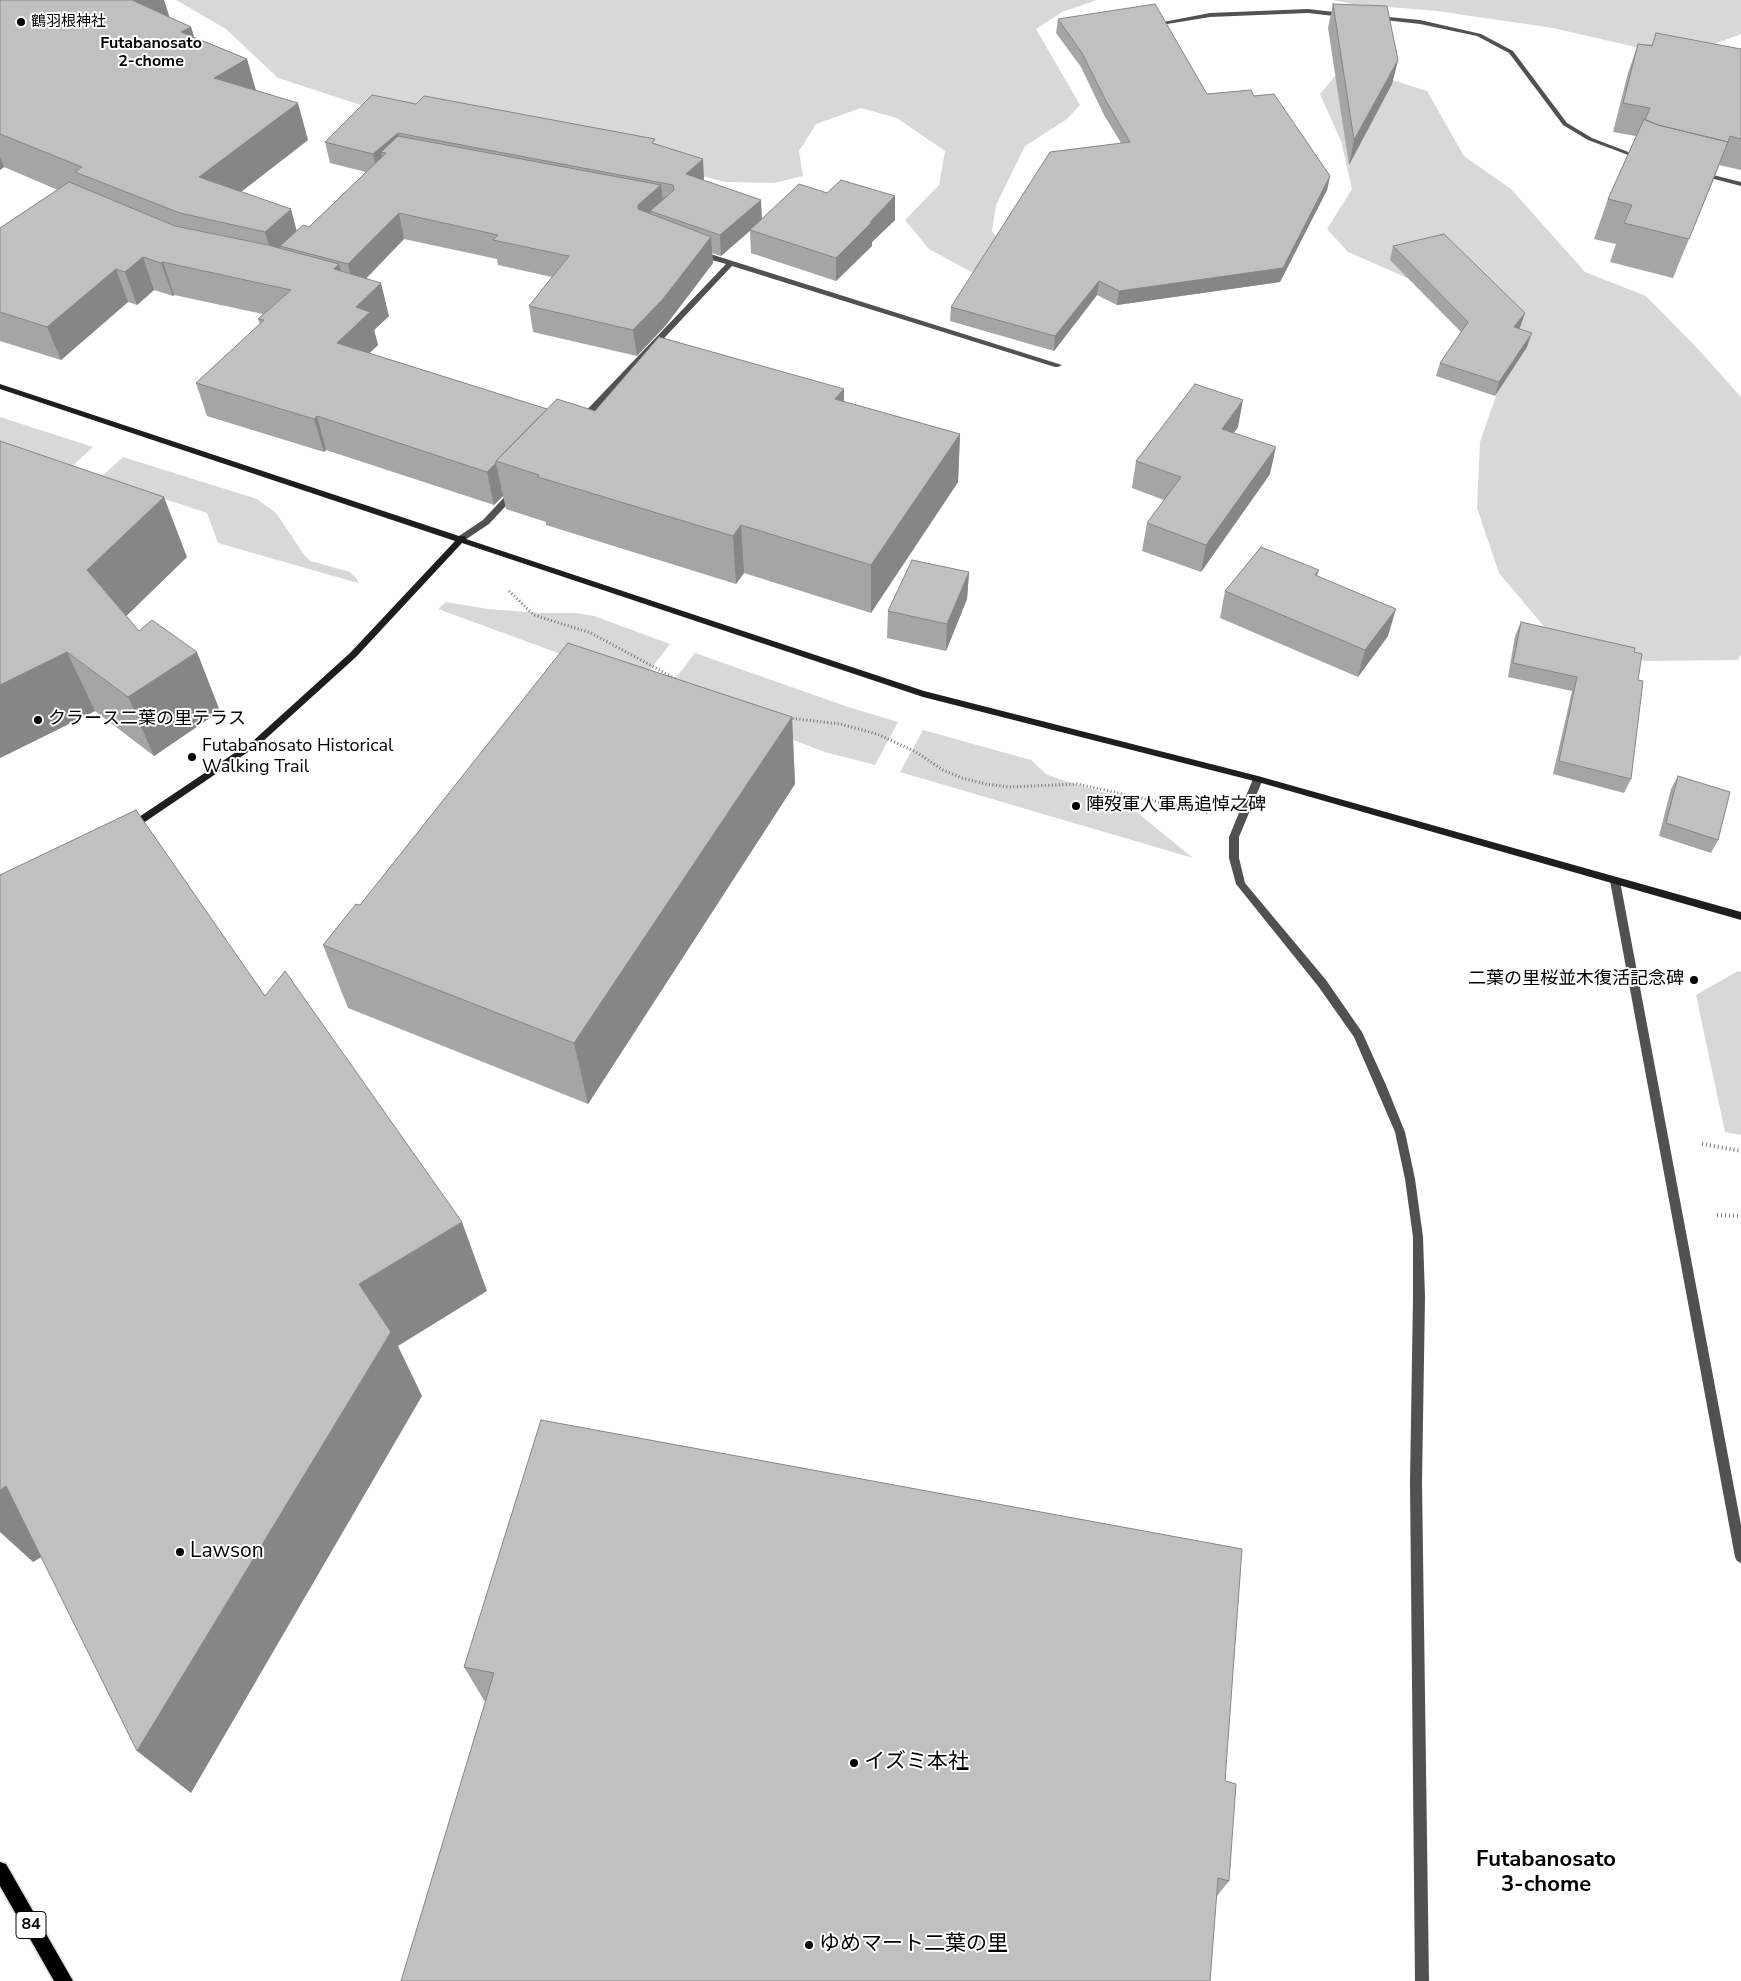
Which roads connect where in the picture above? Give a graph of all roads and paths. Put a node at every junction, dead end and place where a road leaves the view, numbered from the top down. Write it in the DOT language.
graph roads {
  1 [pos="1355,16"];
  2 [pos="1373,17"];
  3 [pos="1161,23"];
  4 [pos="1646,161"];
  5 [pos="1694,172"];
  6 [pos="1741,184"];
  7 [pos="696,252"];
  8 [pos="730,264"];
  9 [pos="1058,365"];
  10 [pos="0,386"];
  11 [pos="574,428"];
  12 [pos="520,486"];
  13 [pos="462,538"];
  14 [pos="507,589"];
  15 [pos="683,683"];
  16 [pos="788,718"];
  17 [pos="1258,779"];
  18 [pos="1212,813"];
  19 [pos="127,830"];
  20 [pos="1615,881"];
  21 [pos="1741,916"];
  22 [pos="1702,1144"];
  23 [pos="1741,1151"];
  24 [pos="1717,1215"];
  25 [pos="1741,1216"];
  26 [pos="1741,1557"];
  27 [pos="0,1870"];
  28 [pos="64,1981"];
  29 [pos="1422,1981"];
  1 -- 3 [label="street"];
  2 -- 4 [label="street"];
  5 -- 6 [label="street"];
  7 -- 8 [label="street"];
  8 -- 9 [label="street"];
  8 -- 11 [label="street"];
  10 -- 13 [label="street"];
  12 -- 13 [label="street"];
  13 -- 17 [label="street"];
  13 -- 19 [label="street"];
  14 -- 15 [label="path"];
  16 -- 18 [label="path"];
  17 -- 20 [label="street"];
  17 -- 29 [label="street"];
  20 -- 21 [label="street"];
  20 -- 26 [label="street"];
  22 -- 23 [label="path"];
  24 -- 25 [label="path"];
  27 -- 28 [label="main road, 84"];
}
